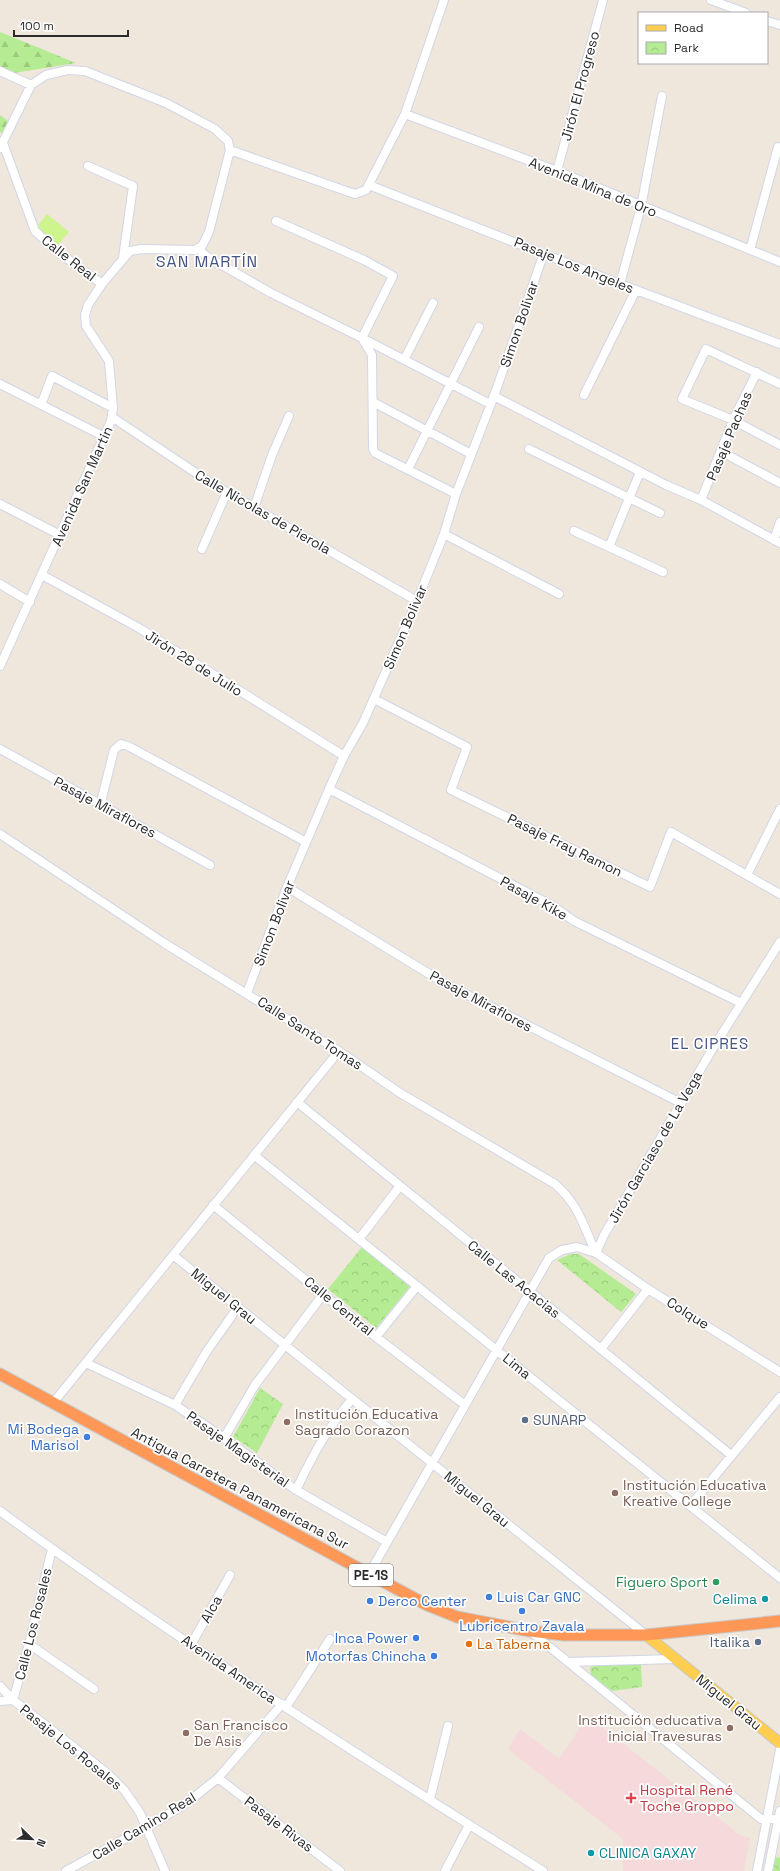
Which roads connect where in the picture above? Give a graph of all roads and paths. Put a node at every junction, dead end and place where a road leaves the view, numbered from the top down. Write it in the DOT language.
graph roads {
  1 [pos="444,0"];
  2 [pos="603,0"];
  3 [pos="711,0"];
  4 [pos="743,12"];
  5 [pos="768,20"];
  6 [pos="780,25"];
  7 [pos="0,71"];
  8 [pos="31,85"];
  9 [pos="662,96"];
  10 [pos="405,114"];
  11 [pos="2,146"];
  12 [pos="778,147"];
  13 [pos="230,150"];
  14 [pos="88,166"];
  15 [pos="557,171"];
  16 [pos="369,185"];
  17 [pos="641,207"];
  18 [pos="276,221"];
  19 [pos="198,248"];
  20 [pos="750,250"];
  21 [pos="544,253"];
  22 [pos="123,258"];
  23 [pos="780,262"];
  24 [pos="102,284"];
  25 [pos="620,284"];
  26 [pos="636,290"];
  27 [pos="433,303"];
  28 [pos="479,327"];
  29 [pos="362,338"];
  30 [pos="780,344"];
  31 [pos="404,360"];
  32 [pos="757,372"];
  33 [pos="449,383"];
  34 [pos="0,384"];
  35 [pos="780,384"];
  36 [pos="584,395"];
  37 [pos="494,396"];
  38 [pos="373,402"];
  39 [pos="41,404"];
  40 [pos="490,404"];
  41 [pos="112,413"];
  42 [pos="289,416"];
  43 [pos="734,420"];
  44 [pos="427,431"];
  45 [pos="105,437"];
  46 [pos="780,444"];
  47 [pos="529,449"];
  48 [pos="722,452"];
  49 [pos="471,454"];
  50 [pos="408,469"];
  51 [pos="640,472"];
  52 [pos="780,483"];
  53 [pos="227,492"];
  54 [pos="456,494"];
  55 [pos="629,498"];
  56 [pos="701,500"];
  57 [pos="0,504"];
  58 [pos="254,508"];
  59 [pos="660,513"];
  60 [pos="780,522"];
  61 [pos="574,531"];
  62 [pos="444,534"];
  63 [pos="60,535"];
  64 [pos="777,541"];
  65 [pos="609,547"];
  66 [pos="202,549"];
  67 [pos="663,572"];
  68 [pos="42,575"];
  69 [pos="0,584"];
  70 [pos="559,594"];
  71 [pos="417,601"];
  72 [pos="30,602"];
  73 [pos="0,666"];
  74 [pos="374,698"];
  75 [pos="0,749"];
  76 [pos="344,756"];
  77 [pos="329,789"];
  78 [pos="100,806"];
  79 [pos="780,809"];
  80 [pos="0,834"];
  81 [pos="306,842"];
  82 [pos="210,865"];
  83 [pos="747,875"];
  84 [pos="287,888"];
  85 [pos="780,894"];
  86 [pos="780,942"];
  87 [pos="247,993"];
  88 [pos="741,1003"];
  89 [pos="339,1051"];
  90 [pos="297,1102"];
  91 [pos="681,1103"];
  92 [pos="254,1155"];
  93 [pos="400,1186"];
  94 [pos="213,1205"];
  95 [pos="359,1239"];
  96 [pos="596,1253"];
  97 [pos="173,1255"];
  98 [pos="417,1286"];
  99 [pos="648,1289"];
  100 [pos="530,1292"];
  101 [pos="324,1293"];
  102 [pos="238,1307"];
  103 [pos="376,1336"];
  104 [pos="284,1345"];
  105 [pos="601,1349"];
  106 [pos="497,1350"];
  107 [pos="86,1363"];
  108 [pos="780,1372"];
  109 [pos="0,1374"];
  110 [pos="780,1397"];
  111 [pos="352,1399"];
  112 [pos="53,1403"];
  113 [pos="175,1405"];
  114 [pos="466,1406"];
  115 [pos="224,1438"];
  116 [pos="731,1454"];
  117 [pos="432,1463"];
  118 [pos="296,1490"];
  119 [pos="690,1506"];
  120 [pos="0,1511"];
  121 [pos="387,1542"];
  122 [pos="52,1549"];
  123 [pos="369,1574"];
  124 [pos="230,1575"];
  125 [pos="780,1578"];
  126 [pos="780,1621"];
  127 [pos="530,1631"];
  128 [pos="646,1635"];
  129 [pos="330,1639"];
  130 [pos="192,1643"];
  131 [pos="29,1644"];
  132 [pos="675,1659"];
  133 [pos="568,1662"];
  134 [pos="589,1662"];
  135 [pos="585,1676"];
  136 [pos="0,1686"];
  137 [pos="94,1689"];
  138 [pos="13,1700"];
  139 [pos="0,1701"];
  140 [pos="284,1706"];
  141 [pos="448,1726"];
  142 [pos="780,1743"];
  143 [pos="780,1750"];
  144 [pos="218,1778"];
  145 [pos="430,1800"];
  146 [pos="779,1815"];
  147 [pos="767,1819"];
  148 [pos="469,1825"];
  149 [pos="146,1826"];
  150 [pos="66,1871"];
  151 [pos="165,1871"];
  152 [pos="340,1871"];
  153 [pos="445,1871"];
  154 [pos="543,1871"];
  155 [pos="757,1871"];
  156 [pos="768,1871"];
  1 -- 10 [label="street"];
  2 -- 15 [label="street, Jirón El Progreso"];
  3 -- 4 [label="street"];
  5 -- 6 [label="street"];
  7 -- 8 [label="street"];
  8 -- 11 [label="street"];
  8 -- 13 [label="street"];
  9 -- 17 [label="street"];
  10 -- 15 [label="street, Avenida Mina de Oro"];
  10 -- 16 [label="street"];
  11 -- 24 [label="street, Calle Real"];
  12 -- 20 [label="street"];
  13 -- 16 [label="street"];
  13 -- 19 [label="street"];
  14 -- 22 [label="street"];
  15 -- 17 [label="street, Avenida Mina de Oro"];
  16 -- 21 [label="street, Pasaje Los Angeles"];
  17 -- 20 [label="street, Avenida Mina de Oro"];
  17 -- 25 [label="street"];
  18 -- 29 [label="street"];
  19 -- 22 [label="street, Avenida San Martin"];
  19 -- 29 [label="street"];
  20 -- 23 [label="street, Avenida Mina de Oro"];
  21 -- 25 [label="street, Pasaje Los Angeles"];
  21 -- 37 [label="street, Simon Bolivar"];
  22 -- 24 [label="street, Avenida San Martin"];
  24 -- 41 [label="street, Avenida San Martin"];
  25 -- 26 [label="street, Pasaje Los Angeles"];
  26 -- 30 [label="street, Pasaje Los Angeles"];
  26 -- 36 [label="street"];
  27 -- 31 [label="street"];
  28 -- 33 [label="street"];
  29 -- 31 [label="street"];
  29 -- 38 [label="street"];
  31 -- 33 [label="street"];
  32 -- 35 [label="street"];
  32 -- 43 [label="street, Pasaje Pachas"];
  32 -- 43 [label="street"];
  33 -- 40 [label="street"];
  33 -- 44 [label="street"];
  34 -- 39 [label="street"];
  37 -- 40 [label="street, Simon Bolivar"];
  37 -- 51 [label="street"];
  38 -- 44 [label="street"];
  38 -- 50 [label="street"];
  39 -- 41 [label="street, Calle Nicolas de Pierola"];
  39 -- 45 [label="street"];
  40 -- 49 [label="street, Simon Bolivar"];
  41 -- 45 [label="street, Avenida San Martin"];
  41 -- 53 [label="street, Calle Nicolas de Pierola"];
  42 -- 58 [label="street"];
  43 -- 46 [label="street"];
  43 -- 48 [label="street, Pasaje Pachas"];
  44 -- 49 [label="street"];
  44 -- 50 [label="street"];
  45 -- 63 [label="street, Avenida San Martin"];
  47 -- 55 [label="street"];
  48 -- 52 [label="street"];
  48 -- 56 [label="street, Pasaje Pachas"];
  49 -- 54 [label="street, Simon Bolivar"];
  50 -- 54 [label="street"];
  51 -- 55 [label="street"];
  51 -- 56 [label="street"];
  53 -- 58 [label="street, Calle Nicolas de Pierola"];
  53 -- 66 [label="street"];
  54 -- 62 [label="street, Simon Bolivar"];
  55 -- 59 [label="street"];
  55 -- 65 [label="street"];
  56 -- 64 [label="street"];
  57 -- 63 [label="street"];
  58 -- 71 [label="street, Calle Nicolas de Pierola"];
  60 -- 64 [label="street"];
  61 -- 65 [label="street"];
  62 -- 70 [label="street"];
  62 -- 71 [label="street, Simon Bolivar"];
  63 -- 68 [label="street, Avenida San Martin"];
  65 -- 67 [label="street"];
  68 -- 72 [label="street, Avenida San Martin"];
  68 -- 76 [label="street, Jirón 28 de Julio"];
  69 -- 72 [label="street"];
  71 -- 74 [label="street, Simon Bolivar"];
  72 -- 73 [label="street, Avenida San Martin"];
  74 -- 76 [label="street, Simon Bolivar"];
  74 -- 83 [label="street, Pasaje Fray Ramon"];
  75 -- 78 [label="street, Pasaje Miraflores"];
  76 -- 77 [label="street, Simon Bolivar"];
  77 -- 81 [label="street, Simon Bolivar"];
  77 -- 88 [label="street, Pasaje Kike"];
  78 -- 81 [label="street"];
  78 -- 82 [label="street, Pasaje Miraflores"];
  79 -- 83 [label="street"];
  80 -- 87 [label="street, Calle Santo Tomas"];
  81 -- 84 [label="street, Simon Bolivar"];
  83 -- 85 [label="street, Pasaje Fray Ramon"];
  84 -- 87 [label="street, Simon Bolivar"];
  84 -- 91 [label="street, Pasaje Miraflores"];
  86 -- 88 [label="street, Jirón Garciaso de La Vega"];
  87 -- 89 [label="street, Calle Santo Tomas"];
  88 -- 91 [label="street, Jirón Garciaso de La Vega"];
  89 -- 90 [label="street"];
  89 -- 96 [label="street, Calle Santo Tomas"];
  90 -- 92 [label="street"];
  90 -- 93 [label="street, Calle Las Acacias"];
  91 -- 96 [label="street, Jirón Garciaso de La Vega"];
  92 -- 94 [label="street"];
  92 -- 95 [label="street, Lima"];
  93 -- 95 [label="street"];
  93 -- 100 [label="street, Calle Las Acacias"];
  94 -- 97 [label="street"];
  94 -- 101 [label="street, Calle Central"];
  95 -- 98 [label="street, Lima"];
  96 -- 99 [label="street, Colque"];
  96 -- 100 [label="street, Colque"];
  97 -- 102 [label="street, Miguel Grau"];
  97 -- 107 [label="street"];
  98 -- 103 [label="street"];
  98 -- 106 [label="street, Lima"];
  99 -- 105 [label="street"];
  99 -- 108 [label="street, Colque"];
  100 -- 105 [label="street, Calle Las Acacias"];
  100 -- 106 [label="street, Colque"];
  101 -- 103 [label="street, Calle Central"];
  101 -- 104 [label="street"];
  102 -- 104 [label="street, Miguel Grau"];
  102 -- 113 [label="street"];
  103 -- 114 [label="street, Calle Central"];
  104 -- 111 [label="street, Miguel Grau"];
  104 -- 115 [label="street"];
  105 -- 116 [label="street, Calle Las Acacias"];
  106 -- 114 [label="street, Colque"];
  106 -- 119 [label="street, Lima"];
  107 -- 112 [label="street"];
  107 -- 113 [label="street, Pasaje Magisterial"];
  109 -- 112 [label="highway, Antigua Carretera Panamericana Sur / PE-1S"];
  110 -- 116 [label="street"];
  111 -- 117 [label="street, Miguel Grau"];
  111 -- 118 [label="street"];
  112 -- 123 [label="highway, Antigua Carretera Panamericana Sur / PE-1S"];
  113 -- 115 [label="street, Pasaje Magisterial"];
  114 -- 117 [label="street, Colque"];
  115 -- 118 [label="street, Pasaje Magisterial"];
  116 -- 119 [label="street"];
  117 -- 121 [label="street, Colque"];
  117 -- 128 [label="street, Miguel Grau"];
  118 -- 121 [label="street, Pasaje Magisterial"];
  119 -- 125 [label="street, Lima"];
  120 -- 122 [label="street, Avenida America"];
  121 -- 123 [label="street, Colque"];
  122 -- 130 [label="street, Avenida America"];
  122 -- 131 [label="street, Calle Los Rosales"];
  123 -- 127 [label="highway, Antigua Carretera Panamericana Sur / PE-1S"];
  124 -- 130 [label="street, Alca"];
  126 -- 128 [label="highway, Antigua Carretera Panamericana Sur / PE-1S"];
  127 -- 128 [label="highway, Antigua Carretera Panamericana Sur / PE-1S"];
  127 -- 133 [label="street"];
  128 -- 132 [label="main road, Miguel Grau"];
  129 -- 140 [label="street, Calle Camino Real"];
  130 -- 140 [label="street, Avenida America"];
  131 -- 137 [label="street"];
  131 -- 138 [label="street, Calle Los Rosales"];
  132 -- 134 [label="street"];
  132 -- 142 [label="main road, Miguel Grau"];
  133 -- 134 [label="street"];
  133 -- 135 [label="street"];
  134 -- 135 [label="street"];
  135 -- 147 [label="street"];
  136 -- 138 [label="street"];
  138 -- 139 [label="street, Pasaje Los Rosales"];
  138 -- 149 [label="street, Pasaje Los Rosales"];
  140 -- 144 [label="street, Calle Camino Real"];
  140 -- 145 [label="street, Avenida America"];
  141 -- 145 [label="street"];
  143 -- 147 [label="street"];
  144 -- 149 [label="street, Calle Camino Real"];
  144 -- 152 [label="street, Pasaje Rivas"];
  145 -- 148 [label="street, Avenida America"];
  146 -- 147 [label="street"];
  146 -- 156 [label="street"];
  147 -- 155 [label="street"];
  148 -- 153 [label="street"];
  148 -- 154 [label="street, Avenida America"];
  149 -- 150 [label="street, Calle Camino Real"];
  149 -- 151 [label="street, Pasaje Los Rosales"];
}
